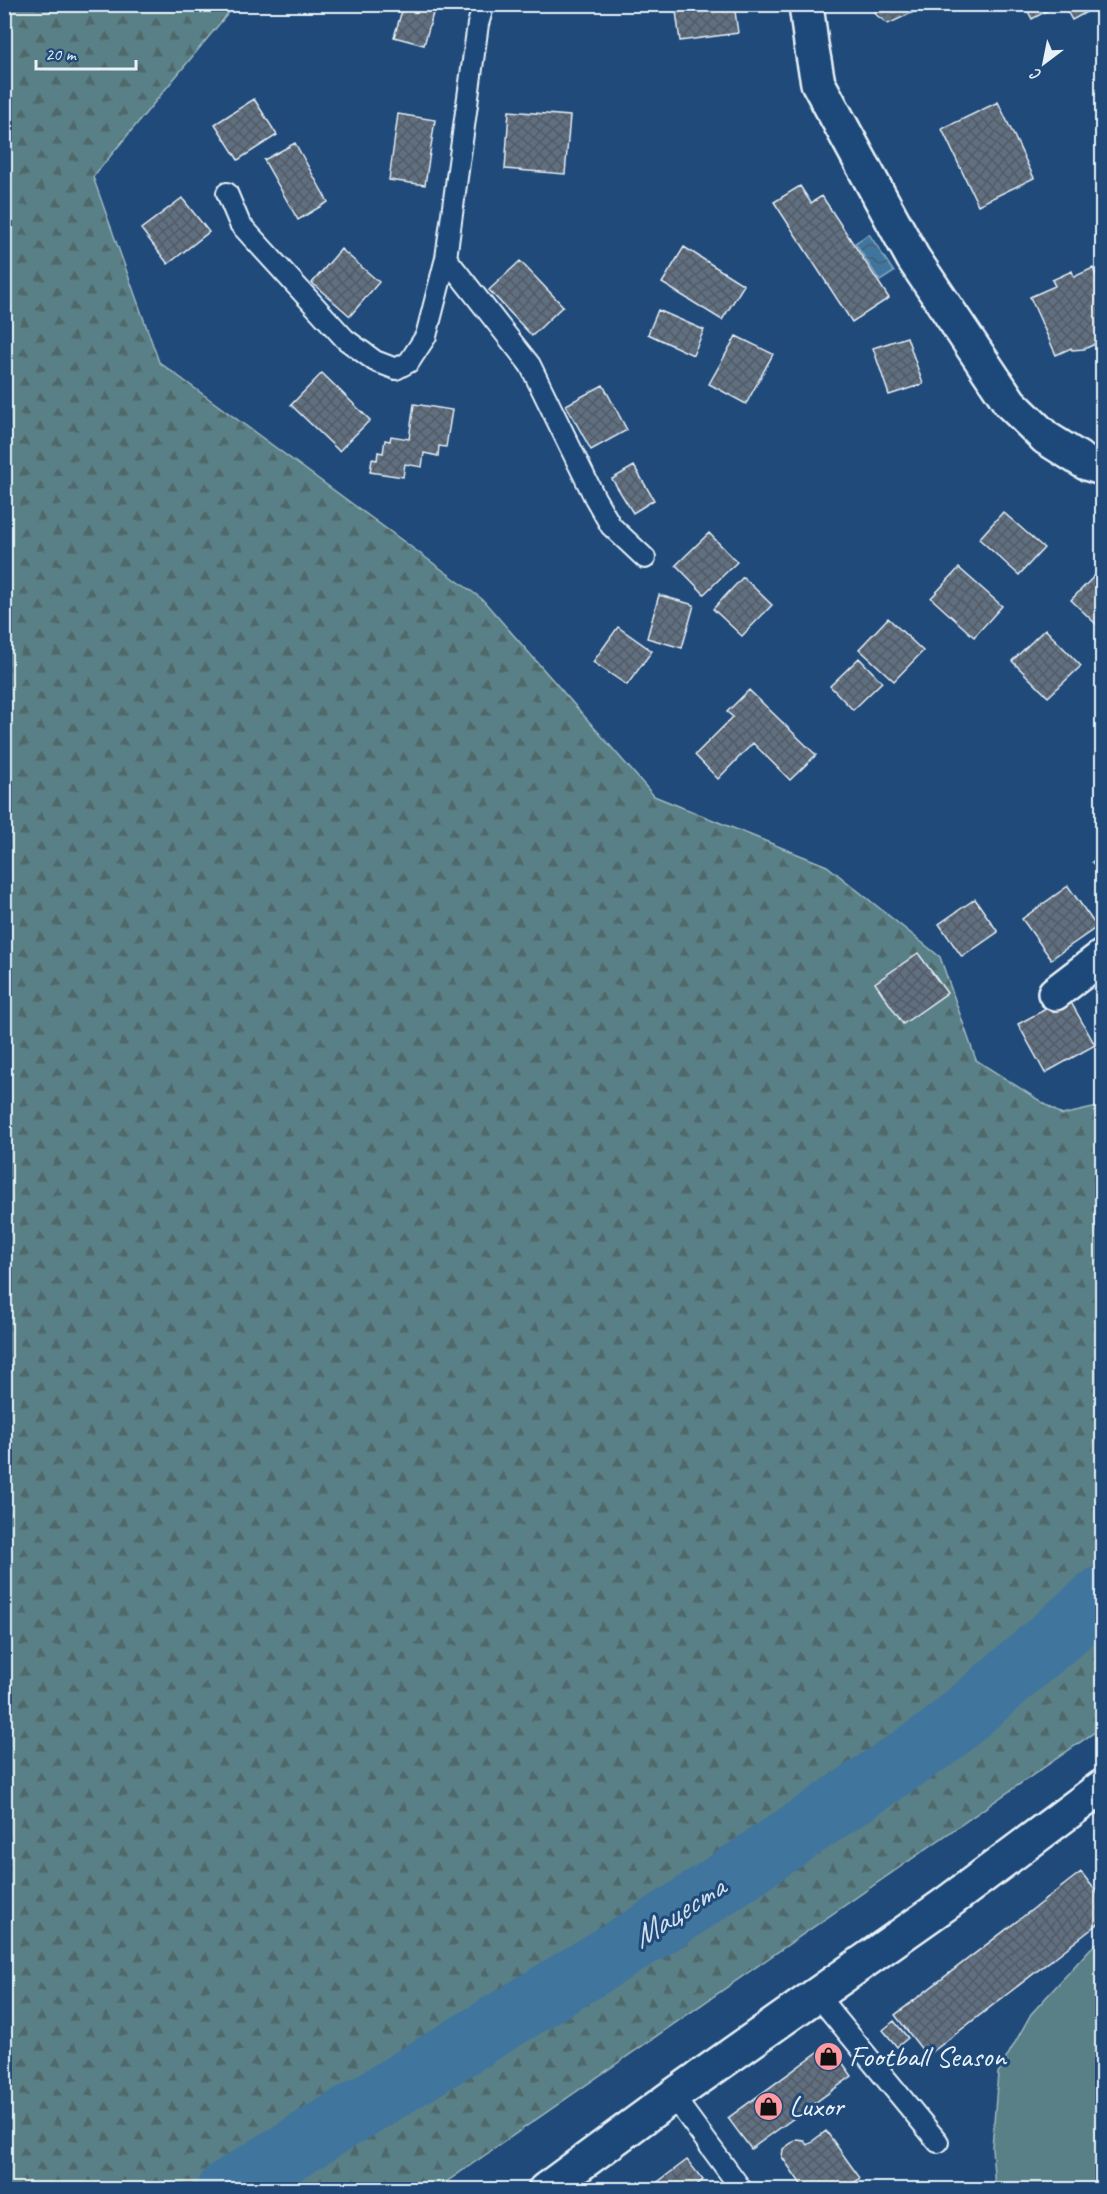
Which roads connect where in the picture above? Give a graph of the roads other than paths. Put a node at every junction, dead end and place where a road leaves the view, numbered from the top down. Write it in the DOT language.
graph roads {
  1 [pos="484,4"];
  2 [pos="806,4"];
  3 [pos="227,193"];
  4 [pos="446,258"];
  5 [pos="1102,468"];
  6 [pos="645,558"];
  7 [pos="1102,957"];
  8 [pos="1054,993"];
  9 [pos="1102,1787"];
  10 [pos="817,1995"];
  11 [pos="673,2096"];
  12 [pos="938,2142"];
  13 [pos="545,2190"];
  14 [pos="742,2190"];
  1 -- 4 [label="lane"];
  2 -- 5 [label="main road"];
  3 -- 4 [label="lane"];
  4 -- 6 [label="lane"];
  7 -- 8 [label="main road"];
  9 -- 10 [label="main road"];
  10 -- 11 [label="main road"];
  10 -- 12 [label="lane"];
  11 -- 13 [label="main road"];
  11 -- 14 [label="lane"];
}
